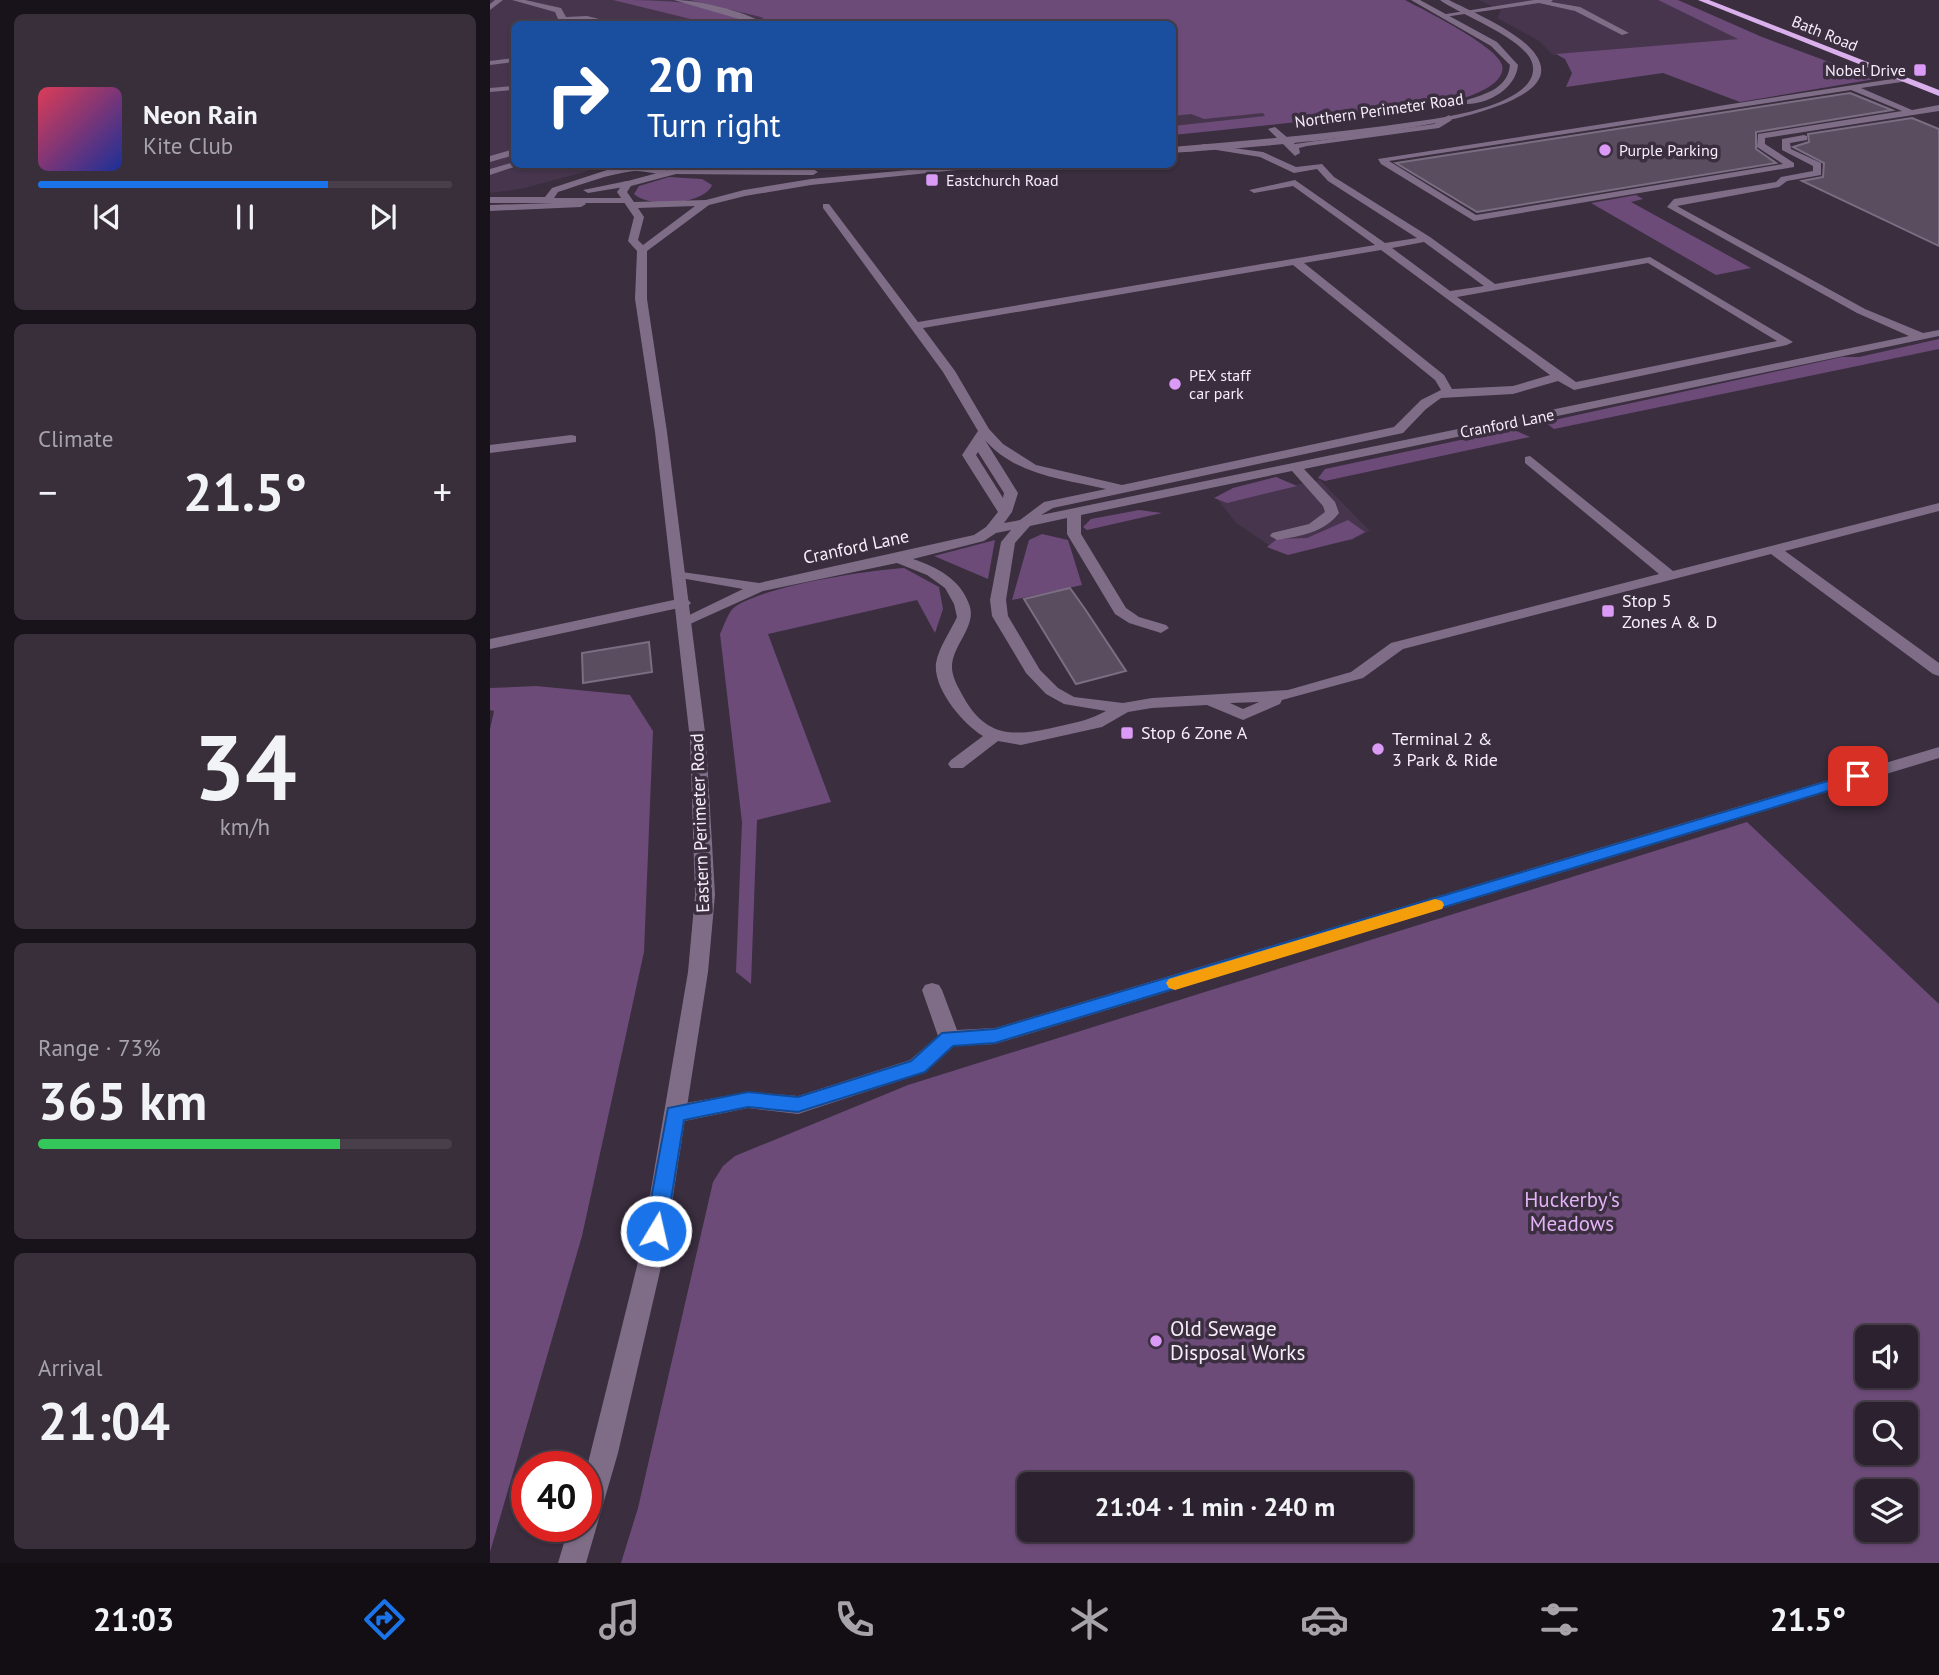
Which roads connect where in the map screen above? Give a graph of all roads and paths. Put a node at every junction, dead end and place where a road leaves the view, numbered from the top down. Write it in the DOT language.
graph roads {
  1 [pos="499,0"];
  2 [pos="516,0"];
  3 [pos="678,0"];
  4 [pos="1415,0"];
  5 [pos="1444,0"];
  6 [pos="1513,0"];
  7 [pos="1702,0"];
  8 [pos="1729,0"];
  9 [pos="1545,1"];
  10 [pos="1522,5"];
  11 [pos="490,8"];
  12 [pos="1458,8"];
  13 [pos="1434,10"];
  14 [pos="1467,13"];
  15 [pos="1444,15"];
  16 [pos="563,21"];
  17 [pos="569,21"];
  18 [pos="601,21"];
  19 [pos="754,21"];
  20 [pos="1625,33"];
  21 [pos="511,60"];
  22 [pos="490,63"];
  23 [pos="1905,79"];
  24 [pos="1939,82"];
  25 [pos="511,88"];
  26 [pos="1854,88"];
  27 [pos="490,90"];
  28 [pos="1939,93"];
  29 [pos="1939,108"];
  30 [pos="1451,111"];
  31 [pos="1922,115"];
  32 [pos="1385,117"];
  33 [pos="1285,128"];
  34 [pos="1272,129"];
  35 [pos="1260,131"];
  36 [pos="1210,136"];
  37 [pos="1176,139"];
  38 [pos="1284,139"];
  39 [pos="1294,146"];
  40 [pos="1203,147"];
  41 [pos="1176,150"];
  42 [pos="511,153"];
  43 [pos="490,159"];
  44 [pos="511,166"];
  45 [pos="1319,166"];
  46 [pos="629,168"];
  47 [pos="654,168"];
  48 [pos="864,168"];
  49 [pos="967,168"];
  50 [pos="1294,170"];
  51 [pos="667,172"];
  52 [pos="713,172"];
  53 [pos="490,173"];
  54 [pos="627,184"];
  55 [pos="1254,190"];
  56 [pos="548,197"];
  57 [pos="720,198"];
  58 [pos="490,200"];
  59 [pos="1320,200"];
  60 [pos="629,203"];
  61 [pos="706,203"];
  62 [pos="581,204"];
  63 [pos="826,206"];
  64 [pos="490,208"];
  65 [pos="1426,239"];
  66 [pos="1384,246"];
  67 [pos="642,250"];
  68 [pos="1295,261"];
  69 [pos="1493,287"];
  70 [pos="1448,295"];
  71 [pos="916,326"];
  72 [pos="1939,333"];
  73 [pos="1924,336"];
  74 [pos="1559,376"];
  75 [pos="1448,391"];
  76 [pos="981,436"];
  77 [pos="570,439"];
  78 [pos="490,449"];
  79 [pos="1530,460"];
  80 [pos="1296,468"];
  81 [pos="1123,488"];
  82 [pos="1939,507"];
  83 [pos="1074,514"];
  84 [pos="1024,523"];
  85 [pos="991,530"];
  86 [pos="1277,536"];
  87 [pos="1773,549"];
  88 [pos="898,558"];
  89 [pos="680,574"];
  90 [pos="1668,574"];
  91 [pos="759,587"];
  92 [pos="684,612"];
  93 [pos="1161,628"];
  94 [pos="490,644"];
  95 [pos="1939,671"];
  96 [pos="1122,708"];
  97 [pos="996,735"];
  98 [pos="1939,752"];
  99 [pos="957,764"];
  100 [pos="932,990"];
  101 [pos="949,1038"];
  102 [pos="675,1114"];
  103 [pos="602,1463"];
  104 [pos="578,1542"];
  105 [pos="572,1563"];
  1 -- 11 [label="street"];
  2 -- 16 [label="street"];
  3 -- 19 [label="street"];
  4 -- 13 [label="street, Northern Perimeter Road"];
  5 -- 12 [label="street, Northern Perimeter Road"];
  6 -- 10 [label="street"];
  7 -- 23 [label="highway, Bath Road"];
  8 -- 24 [label="highway, Bath Road"];
  9 -- 10 [label="street"];
  9 -- 20 [label="street"];
  10 -- 12 [label="street"];
  10 -- 14 [label="street"];
  12 -- 13 [label="street"];
  12 -- 14 [label="street, Northern Perimeter Road"];
  13 -- 15 [label="street, Northern Perimeter Road"];
  14 -- 15 [label="street"];
  14 -- 30 [label="street, Northern Perimeter Road"];
  15 -- 30 [label="street, Northern Perimeter Road"];
  17 -- 18 [label="street"];
  21 -- 22 [label="street"];
  23 -- 26 [label="street"];
  23 -- 28 [label="highway, Bath Road"];
  25 -- 27 [label="street"];
  26 -- 31 [label="street"];
  26 -- 31 [label="street"];
  29 -- 31 [label="street"];
  30 -- 32 [label="street, Northern Perimeter Road"];
  30 -- 38 [label="street, Northern Perimeter Road"];
  30 -- 39 [label="street"];
  31 -- 73 [label="street"];
  33 -- 34 [label="street, Northern Perimeter Road"];
  34 -- 35 [label="street, Northern Perimeter Road"];
  34 -- 38 [label="street"];
  36 -- 37 [label="street"];
  38 -- 39 [label="street"];
  38 -- 40 [label="street, Northern Perimeter Road"];
  39 -- 45 [label="street"];
  40 -- 41 [label="street, Northern Perimeter Road"];
  40 -- 50 [label="street"];
  42 -- 43 [label="street"];
  44 -- 53 [label="street"];
  45 -- 50 [label="street"];
  45 -- 65 [label="street"];
  46 -- 56 [label="street"];
  47 -- 51 [label="street"];
  48 -- 52 [label="street"];
  49 -- 57 [label="street"];
  50 -- 59 [label="street"];
  51 -- 52 [label="street"];
  51 -- 54 [label="street"];
  52 -- 57 [label="street"];
  54 -- 56 [label="street"];
  54 -- 60 [label="street"];
  55 -- 59 [label="street"];
  56 -- 58 [label="street"];
  56 -- 62 [label="street"];
  57 -- 61 [label="street"];
  59 -- 66 [label="street"];
  60 -- 61 [label="street"];
  60 -- 62 [label="street"];
  60 -- 67 [label="street, Eastern Perimeter Road"];
  61 -- 67 [label="street"];
  62 -- 64 [label="street"];
  63 -- 71 [label="street"];
  65 -- 66 [label="street"];
  65 -- 69 [label="street"];
  66 -- 68 [label="street"];
  66 -- 70 [label="street"];
  67 -- 89 [label="street, Eastern Perimeter Road"];
  68 -- 71 [label="street"];
  68 -- 75 [label="street"];
  69 -- 70 [label="street"];
  69 -- 74 [label="street"];
  70 -- 74 [label="street"];
  71 -- 76 [label="street"];
  72 -- 73 [label="street, Cranford Lane"];
  73 -- 80 [label="street, Cranford Lane"];
  74 -- 75 [label="street"];
  75 -- 81 [label="street"];
  76 -- 81 [label="street"];
  76 -- 85 [label="street"];
  77 -- 78 [label="street"];
  79 -- 90 [label="street"];
  80 -- 83 [label="street, Cranford Lane"];
  80 -- 86 [label="street"];
  81 -- 84 [label="street"];
  82 -- 87 [label="street"];
  83 -- 84 [label="street, Cranford Lane"];
  83 -- 93 [label="street"];
  84 -- 85 [label="street, Cranford Lane"];
  84 -- 96 [label="street"];
  85 -- 88 [label="street, Cranford Lane"];
  87 -- 90 [label="street"];
  87 -- 95 [label="street"];
  88 -- 91 [label="street, Cranford Lane"];
  88 -- 97 [label="street"];
  89 -- 91 [label="street, Cranford Lane"];
  89 -- 92 [label="street, Eastern Perimeter Road"];
  90 -- 96 [label="street"];
  91 -- 92 [label="street, Cranford Lane"];
  92 -- 94 [label="street, Cranford Lane"];
  92 -- 102 [label="street, Eastern Perimeter Road"];
  96 -- 97 [label="street"];
  97 -- 99 [label="street"];
  98 -- 101 [label="street"];
  100 -- 101 [label="street"];
  101 -- 102 [label="street"];
  102 -- 103 [label="street, Eastern Perimeter Road"];
  104 -- 105 [label="street"];
}
